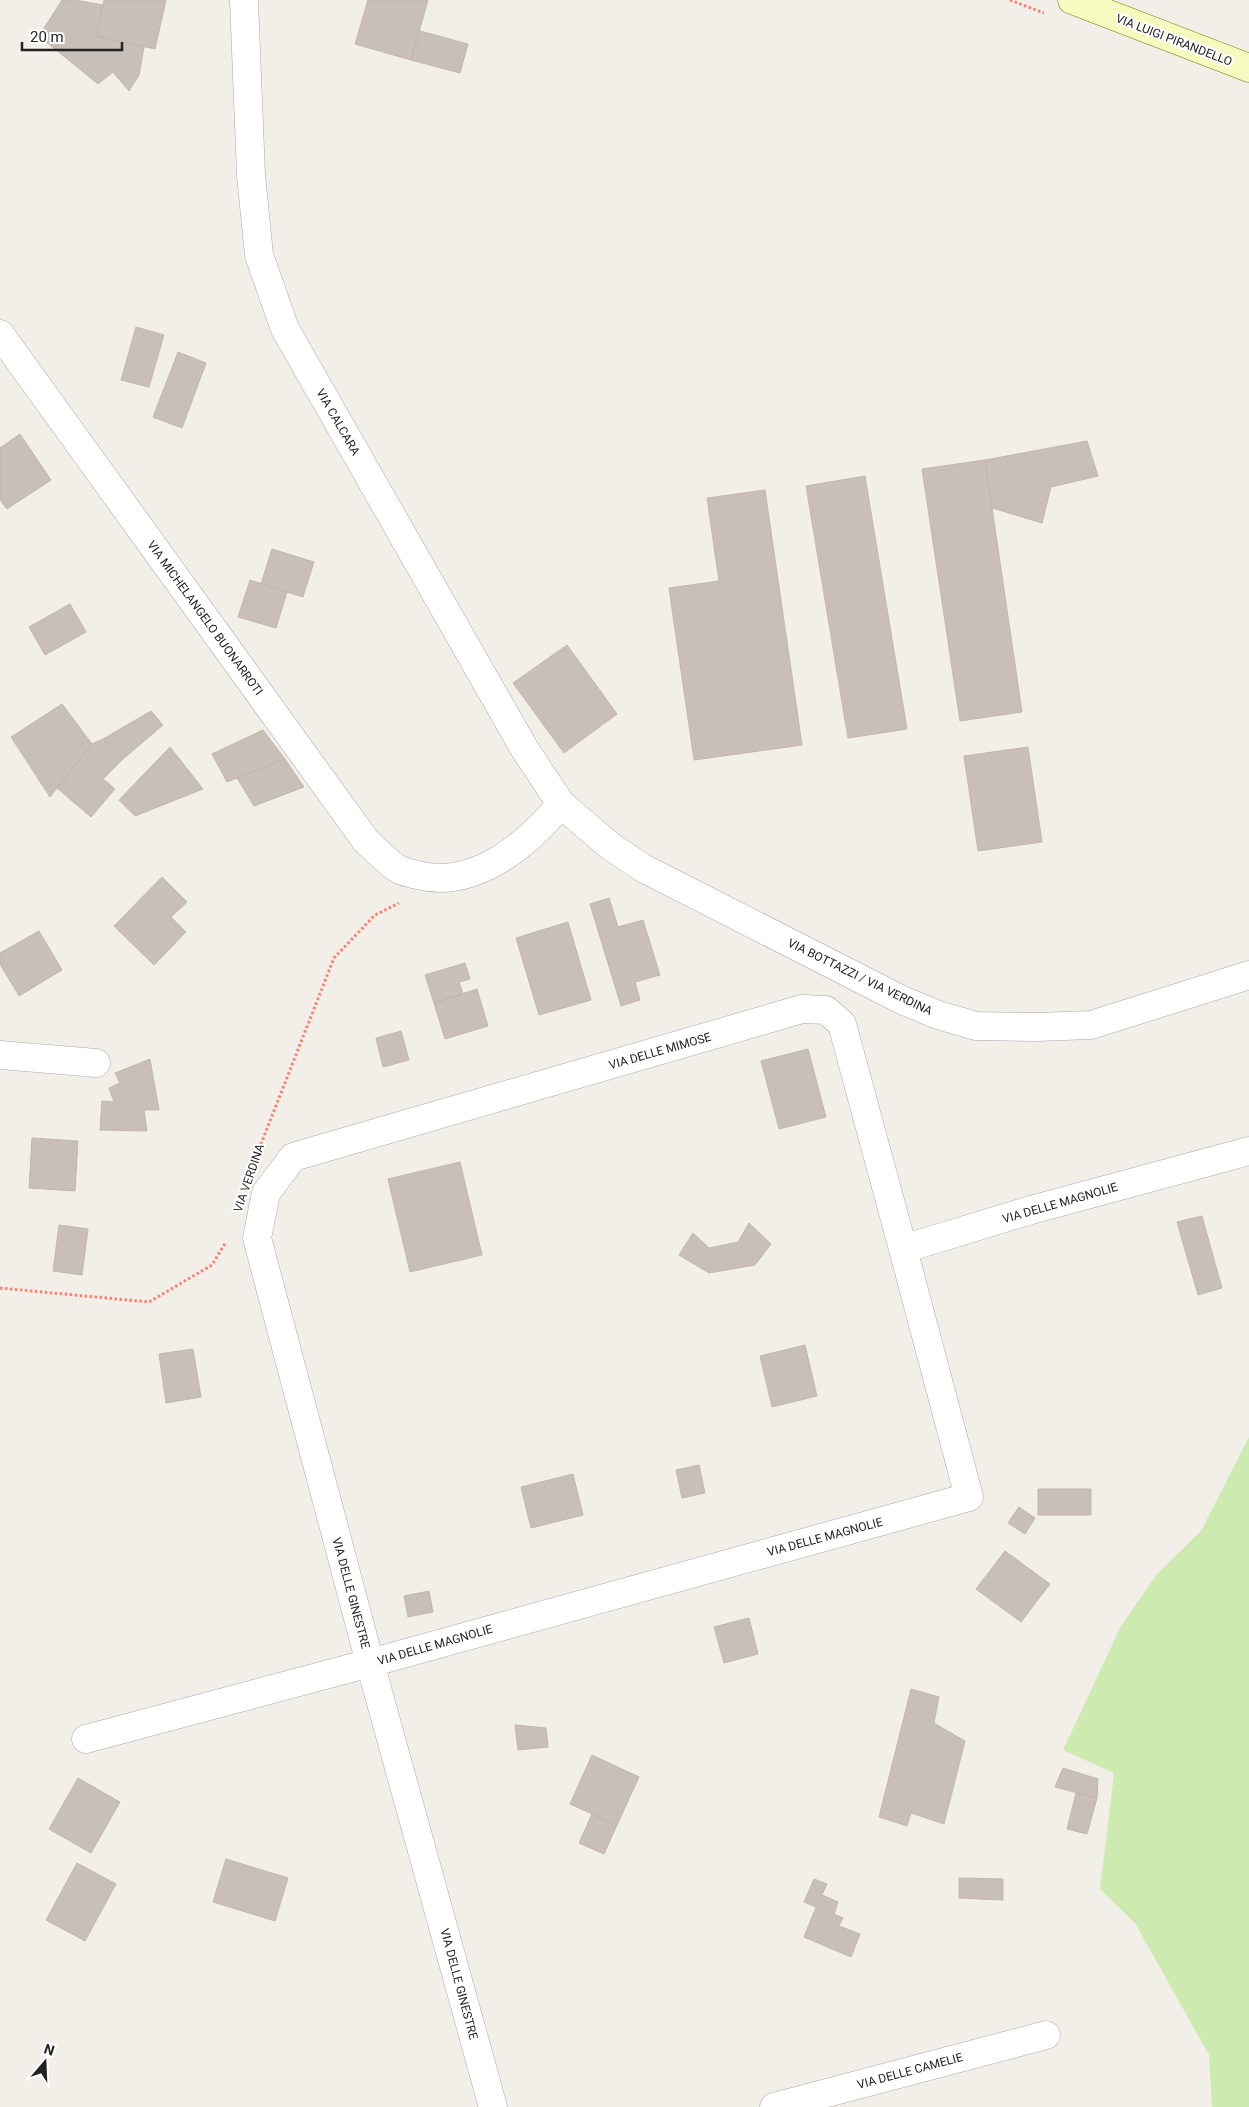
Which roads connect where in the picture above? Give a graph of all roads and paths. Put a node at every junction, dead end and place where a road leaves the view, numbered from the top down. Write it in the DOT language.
graph roads {
  1 [pos="244,0"];
  2 [pos="1010,0"];
  3 [pos="1072,0"];
  4 [pos="1049,15"];
  5 [pos="1249,68"];
  6 [pos="0,334"];
  7 [pos="561,804"];
  8 [pos="395,904"];
  9 [pos="1249,975"];
  10 [pos="0,1055"];
  11 [pos="96,1063"];
  12 [pos="1249,1152"];
  13 [pos="257,1188"];
  14 [pos="226,1241"];
  15 [pos="903,1250"];
  16 [pos="0,1288"];
  17 [pos="370,1663"];
  18 [pos="86,1739"];
  19 [pos="1046,2035"];
  20 [pos="493,2107"];
  21 [pos="774,2107"];
  1 -- 7 [label="street, VIA CALCARA"];
  2 -- 4 [label="path"];
  3 -- 5 [label="street, VIA LUIGI PIRANDELLO"];
  6 -- 7 [label="street, VIA MICHELANGELO BUONARROTI"];
  7 -- 9 [label="street, VIA BOTTAZZI / VIA VERDINA"];
  8 -- 13 [label="path, VIA VERDINA"];
  10 -- 11 [label="street"];
  12 -- 15 [label="street, VIA DELLE MAGNOLIE"];
  13 -- 15 [label="street, VIA DELLE MIMOSE"];
  13 -- 17 [label="street, VIA DELLE GINESTRE"];
  14 -- 16 [label="path"];
  15 -- 17 [label="street, VIA DELLE MAGNOLIE"];
  17 -- 18 [label="street, VIA DELLE MAGNOLIE"];
  17 -- 20 [label="street, VIA DELLE GINESTRE"];
  19 -- 21 [label="street, VIA DELLE CAMELIE"];
}
